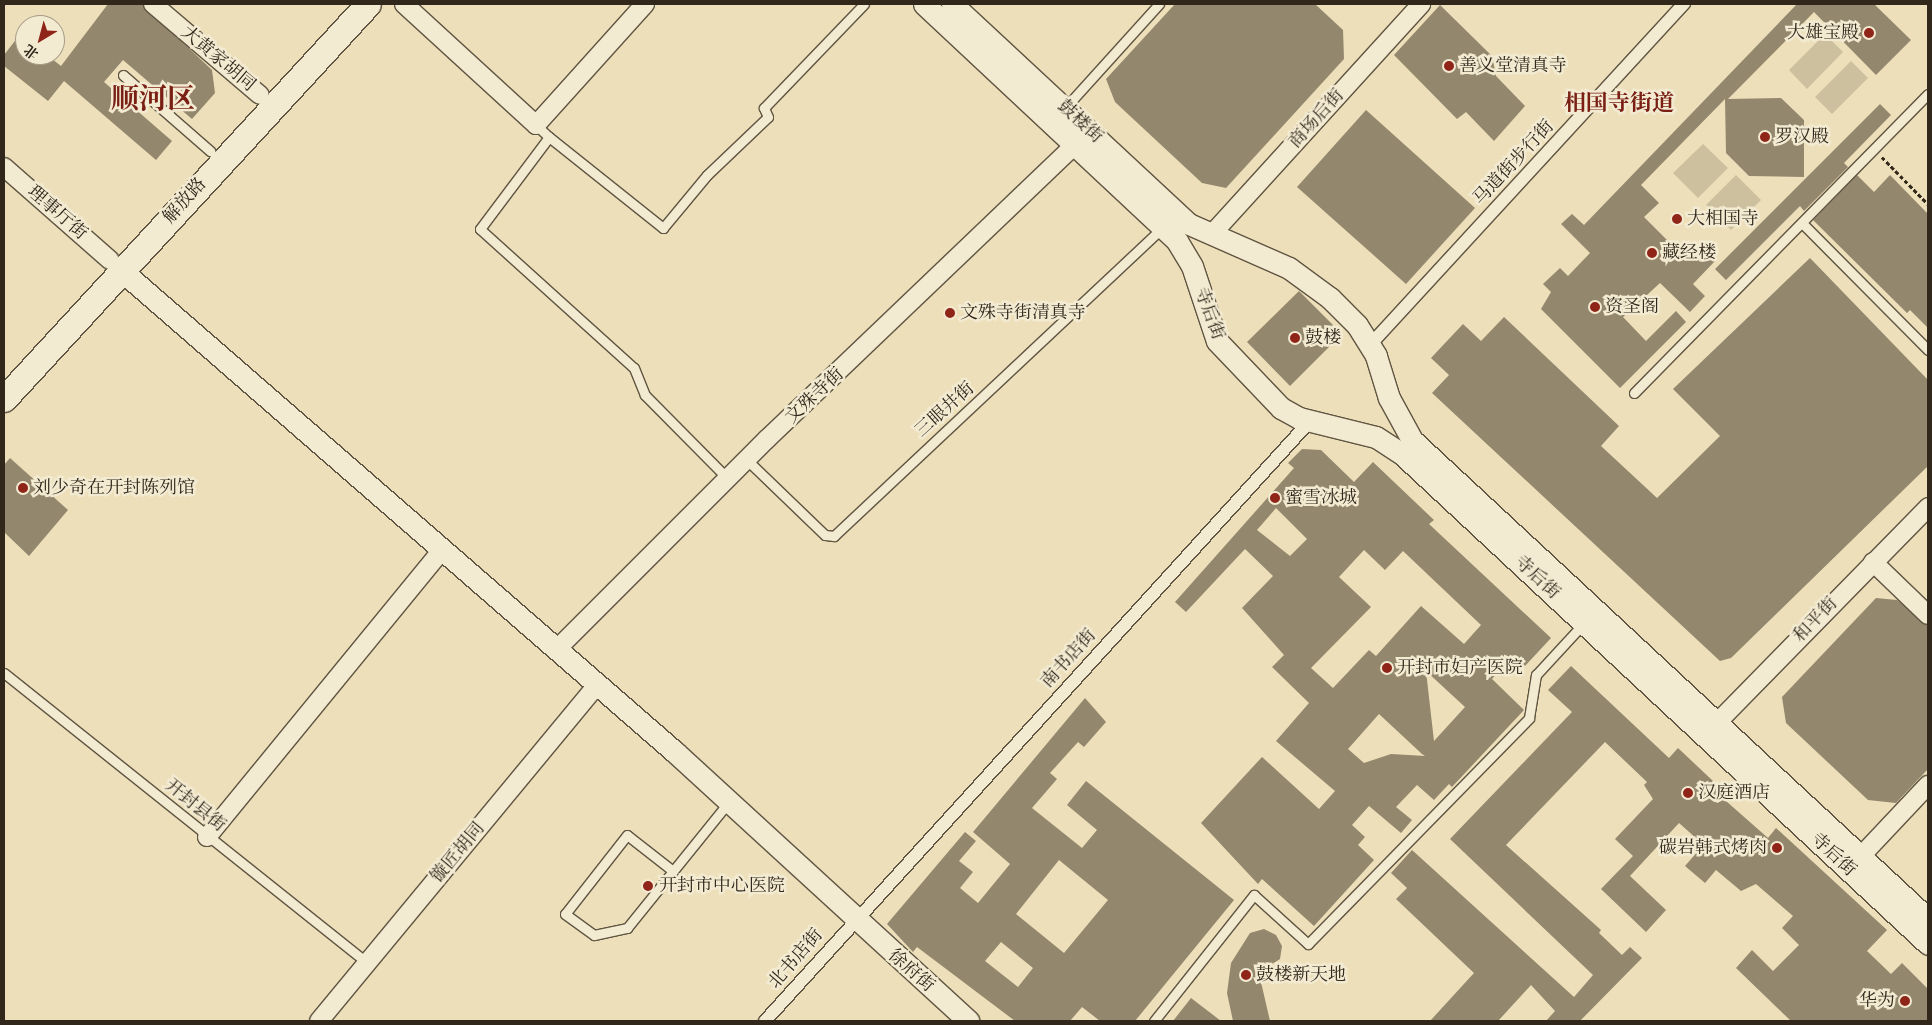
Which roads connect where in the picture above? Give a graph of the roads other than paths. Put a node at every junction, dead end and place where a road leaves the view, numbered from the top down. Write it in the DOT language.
graph roads {
  1 [pos="153,4"];
  2 [pos="345,4"];
  3 [pos="368,4"];
  4 [pos="404,4"];
  5 [pos="645,4"];
  6 [pos="864,4"];
  7 [pos="924,4"];
  8 [pos="952,4"];
  9 [pos="1159,4"];
  10 [pos="1421,4"];
  11 [pos="1684,4"];
  12 [pos="123,75"];
  13 [pos="1928,94"];
  14 [pos="260,95"];
  15 [pos="1065,108"];
  16 [pos="543,131"];
  17 [pos="1075,145"];
  18 [pos="210,151"];
  19 [pos="4,167"];
  20 [pos="1802,223"];
  21 [pos="1163,228"];
  22 [pos="1212,234"];
  23 [pos="116,266"];
  24 [pos="1370,345"];
  25 [pos="1928,350"];
  26 [pos="4,374"];
  27 [pos="1634,393"];
  28 [pos="4,399"];
  29 [pos="1310,421"];
  30 [pos="747,460"];
  31 [pos="728,479"];
  32 [pos="1928,507"];
  33 [pos="441,551"];
  34 [pos="1873,562"];
  35 [pos="1928,615"];
  36 [pos="1585,622"];
  37 [pos="556,650"];
  38 [pos="4,673"];
  39 [pos="597,685"];
  40 [pos="1712,728"];
  41 [pos="1928,785"];
  42 [pos="728,803"];
  43 [pos="207,837"];
  44 [pos="1861,856"];
  45 [pos="673,871"];
  46 [pos="1928,919"];
  47 [pos="854,920"];
  48 [pos="1928,944"];
  49 [pos="367,963"];
  50 [pos="319,1021"];
  51 [pos="765,1021"];
  52 [pos="969,1021"];
  53 [pos="1154,1021"];
  1 -- 14 [label="street, 大黄家胡同"];
  2 -- 14 [label="main road, 解放路"];
  3 -- 23 [label="main road, 解放路"];
  4 -- 16 [label="street"];
  5 -- 16 [label="street"];
  6 -- 16 [label="lane"];
  7 -- 17 [label="street, 鼓楼街"];
  8 -- 15 [label="street, 鼓楼街"];
  9 -- 15 [label="lane"];
  10 -- 22 [label="street, 商场后街"];
  11 -- 24 [label="street, 马道街步行街"];
  12 -- 18 [label="lane"];
  13 -- 20 [label="lane"];
  14 -- 18 [label="main road, 解放路"];
  15 -- 22 [label="street, 鼓楼街"];
  16 -- 31 [label="lane"];
  17 -- 21 [label="street, 鼓楼街"];
  17 -- 30 [label="street, 文殊寺街"];
  18 -- 23 [label="main road, 解放路"];
  19 -- 23 [label="street, 理事厅街"];
  20 -- 25 [label="lane"];
  20 -- 27 [label="lane"];
  21 -- 29 [label="street, 寺后街"];
  21 -- 30 [label="lane, 三眼井街"];
  22 -- 24 [label="street, 寺后街"];
  23 -- 26 [label="main road, 解放路"];
  23 -- 28 [label="main road, 解放路"];
  23 -- 33 [label="street, 徐府街"];
  24 -- 40 [label="street, 寺后街"];
  29 -- 36 [label="street, 寺后街"];
  29 -- 47 [label="street, 南书店街"];
  30 -- 31 [label="street, 文殊寺街"];
  31 -- 37 [label="street, 文殊寺街"];
  32 -- 34 [label="street, 和平街"];
  33 -- 37 [label="street, 徐府街"];
  33 -- 43 [label="street"];
  34 -- 35 [label="street"];
  34 -- 40 [label="street, 和平街"];
  36 -- 40 [label="street, 寺后街"];
  36 -- 53 [label="lane"];
  37 -- 39 [label="street, 徐府街"];
  38 -- 43 [label="lane, 开封县街"];
  39 -- 42 [label="street, 徐府街"];
  39 -- 49 [label="street, 镟匠胡同"];
  40 -- 44 [label="street, 寺后街"];
  40 -- 48 [label="street, 寺后街"];
  41 -- 44 [label="street"];
  42 -- 45 [label="lane"];
  42 -- 47 [label="street, 徐府街"];
  43 -- 49 [label="lane, 开封县街"];
  44 -- 46 [label="street, 寺后街"];
  45 -- 45 [label="lane"];
  47 -- 51 [label="street, 北书店街"];
  47 -- 52 [label="street, 徐府街"];
  49 -- 50 [label="street, 镟匠胡同"];
}
